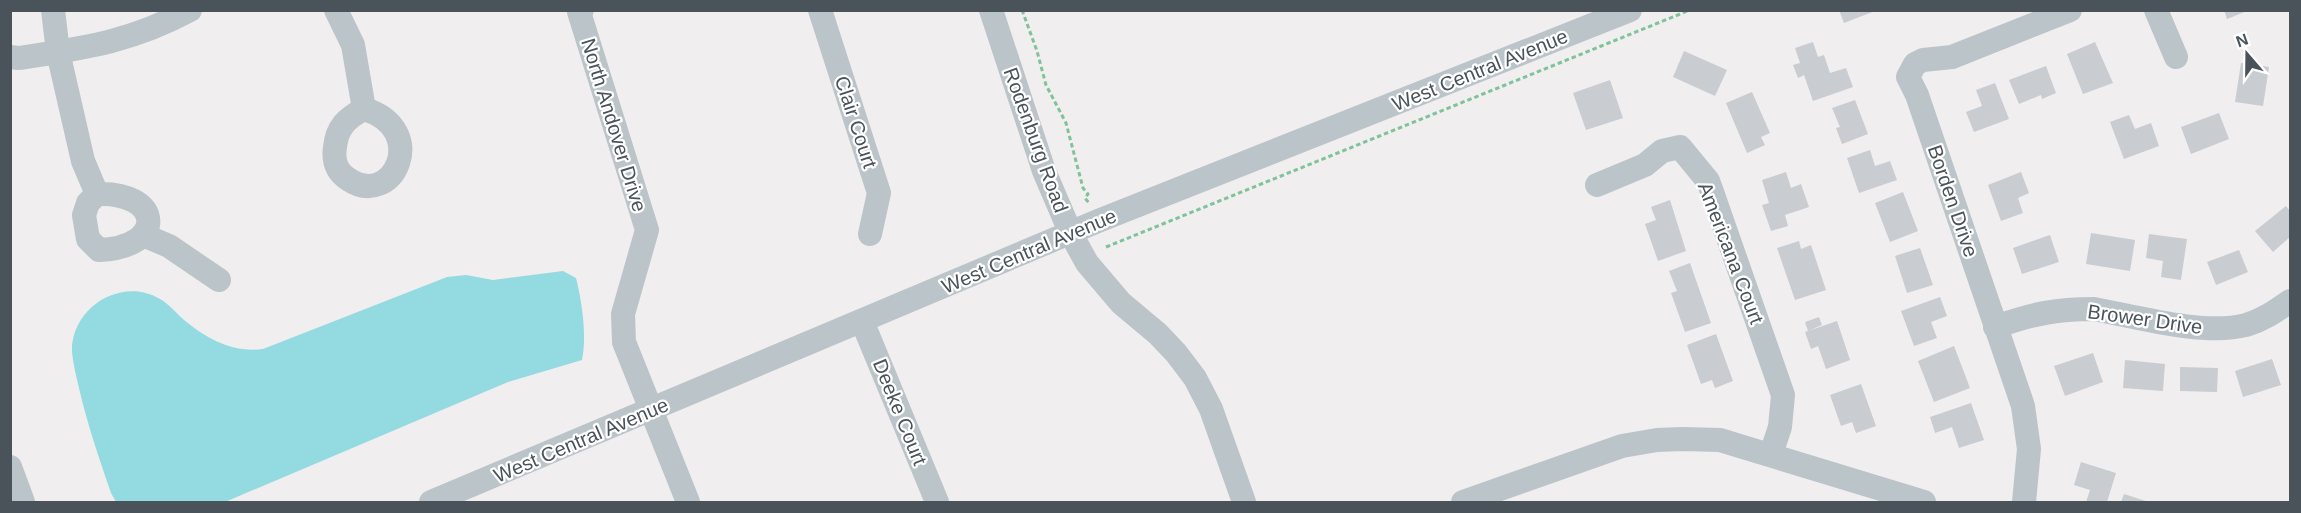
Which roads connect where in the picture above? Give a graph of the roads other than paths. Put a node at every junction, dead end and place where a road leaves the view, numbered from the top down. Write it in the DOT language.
graph roads {
  1 [pos="53,10"];
  2 [pos="189,10"];
  3 [pos="336,10"];
  4 [pos="820,10"];
  5 [pos="991,10"];
  6 [pos="1630,10"];
  7 [pos="2070,10"];
  8 [pos="2156,10"];
  9 [pos="580,11"];
  10 [pos="58,52"];
  11 [pos="10,57"];
  12 [pos="2176,57"];
  13 [pos="364,109"];
  14 [pos="1597,185"];
  15 [pos="98,194"];
  16 [pos="870,234"];
  17 [pos="1071,234"];
  18 [pos="143,235"];
  19 [pos="219,280"];
  20 [pos="2290,301"];
  21 [pos="862,321"];
  22 [pos="1995,327"];
  23 [pos="651,410"];
  24 [pos="1771,454"];
  25 [pos="10,467"];
  26 [pos="23,502"];
  27 [pos="431,502"];
  28 [pos="688,502"];
  29 [pos="937,502"];
  30 [pos="1244,502"];
  31 [pos="1463,502"];
  32 [pos="1924,502"];
  33 [pos="2024,502"];
  1 -- 10 [label="street"];
  2 -- 10 [label="street"];
  3 -- 13 [label="street"];
  4 -- 16 [label="street, Clair Court"];
  5 -- 17 [label="street, Rodenburg Road"];
  6 -- 17 [label="street, West Central Avenue"];
  7 -- 22 [label="street, Borden Drive"];
  8 -- 12 [label="street"];
  9 -- 23 [label="street, North Andover Drive"];
  10 -- 11 [label="street"];
  10 -- 15 [label="street"];
  14 -- 24 [label="street, Americana Court"];
  15 -- 18 [label="street"];
  15 -- 18 [label="street"];
  17 -- 21 [label="street, West Central Avenue"];
  17 -- 30 [label="street, Rodenburg Road"];
  18 -- 19 [label="street"];
  20 -- 22 [label="street, Brower Drive"];
  21 -- 23 [label="street, West Central Avenue"];
  21 -- 29 [label="street, Deeke Court"];
  22 -- 33 [label="street, Borden Drive"];
  23 -- 27 [label="street, West Central Avenue"];
  23 -- 28 [label="street, North Andover Drive"];
  24 -- 31 [label="street"];
  24 -- 32 [label="street"];
  25 -- 26 [label="street"];
}
